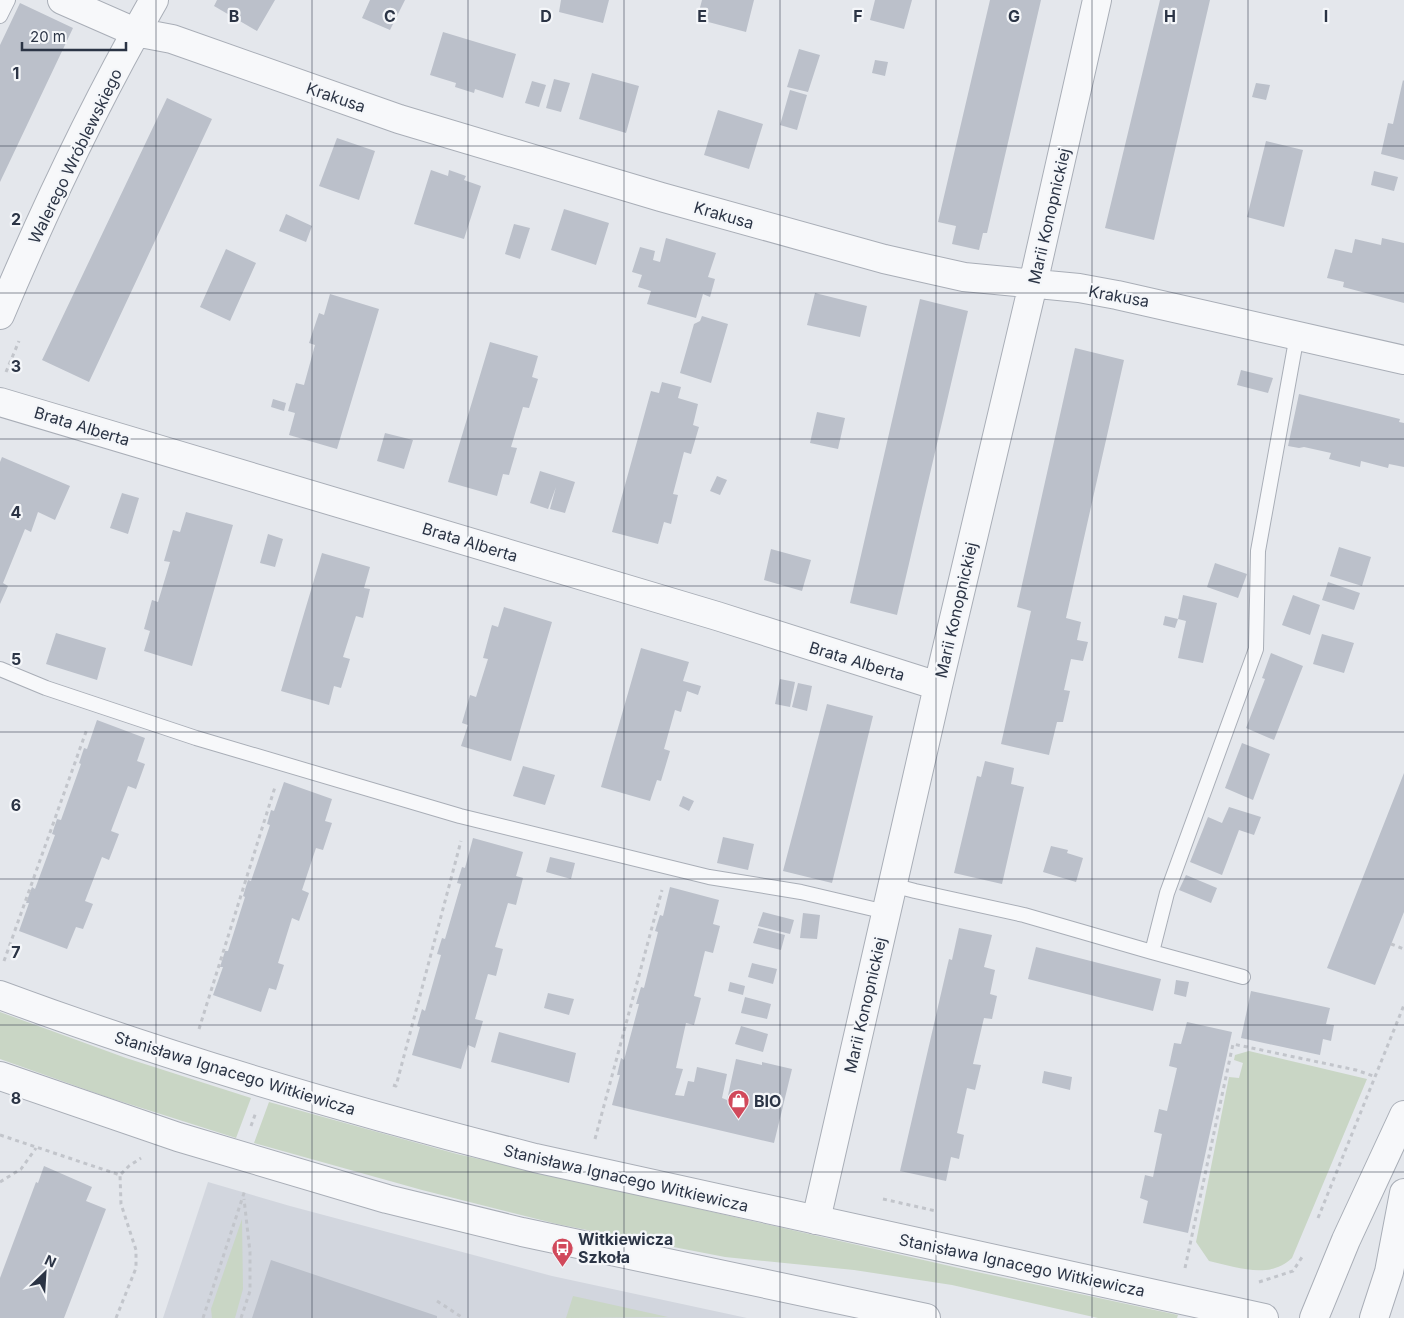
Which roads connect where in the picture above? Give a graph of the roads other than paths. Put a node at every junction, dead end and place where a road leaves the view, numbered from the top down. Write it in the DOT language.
graph roads {
  1 [pos="8,0"];
  2 [pos="62,0"];
  3 [pos="154,0"];
  4 [pos="1098,0"];
  5 [pos="0,16"];
  6 [pos="135,32"];
  7 [pos="1033,284"];
  8 [pos="1,311"];
  9 [pos="1297,335"];
  10 [pos="1404,360"];
  11 [pos="2,391"];
  12 [pos="0,669"];
  13 [pos="938,686"];
  14 [pos="892,884"];
  15 [pos="886,912"];
  16 [pos="1152,952"];
  17 [pos="1243,978"];
  18 [pos="0,995"];
  19 [pos="0,1076"];
  20 [pos="1404,1115"];
  21 [pos="1404,1193"];
  22 [pos="816,1220"];
  23 [pos="926,1318"];
  24 [pos="1264,1318"];
  25 [pos="1314,1318"];
  26 [pos="1374,1318"];
  1 -- 5 [label="lane"];
  2 -- 6 [label="street, Krakusa"];
  3 -- 6 [label="street, Walerego Wróblewskiego"];
  4 -- 7 [label="street, Marii Konopnickiej"];
  6 -- 7 [label="street, Krakusa"];
  6 -- 8 [label="street, Walerego Wróblewskiego"];
  7 -- 9 [label="street, Krakusa"];
  7 -- 13 [label="street, Marii Konopnickiej"];
  9 -- 10 [label="street, Krakusa"];
  9 -- 16 [label="lane"];
  11 -- 13 [label="street, Brata Alberta"];
  12 -- 15 [label="lane"];
  13 -- 14 [label="street, Marii Konopnickiej"];
  14 -- 15 [label="street, Marii Konopnickiej"];
  14 -- 16 [label="lane"];
  15 -- 22 [label="street, Marii Konopnickiej"];
  16 -- 17 [label="lane"];
  18 -- 22 [label="street, Stanisława Ignacego Witkiewicza"];
  19 -- 23 [label="street"];
  20 -- 25 [label="street"];
  21 -- 26 [label="street"];
  22 -- 24 [label="street, Stanisława Ignacego Witkiewicza"];
}
